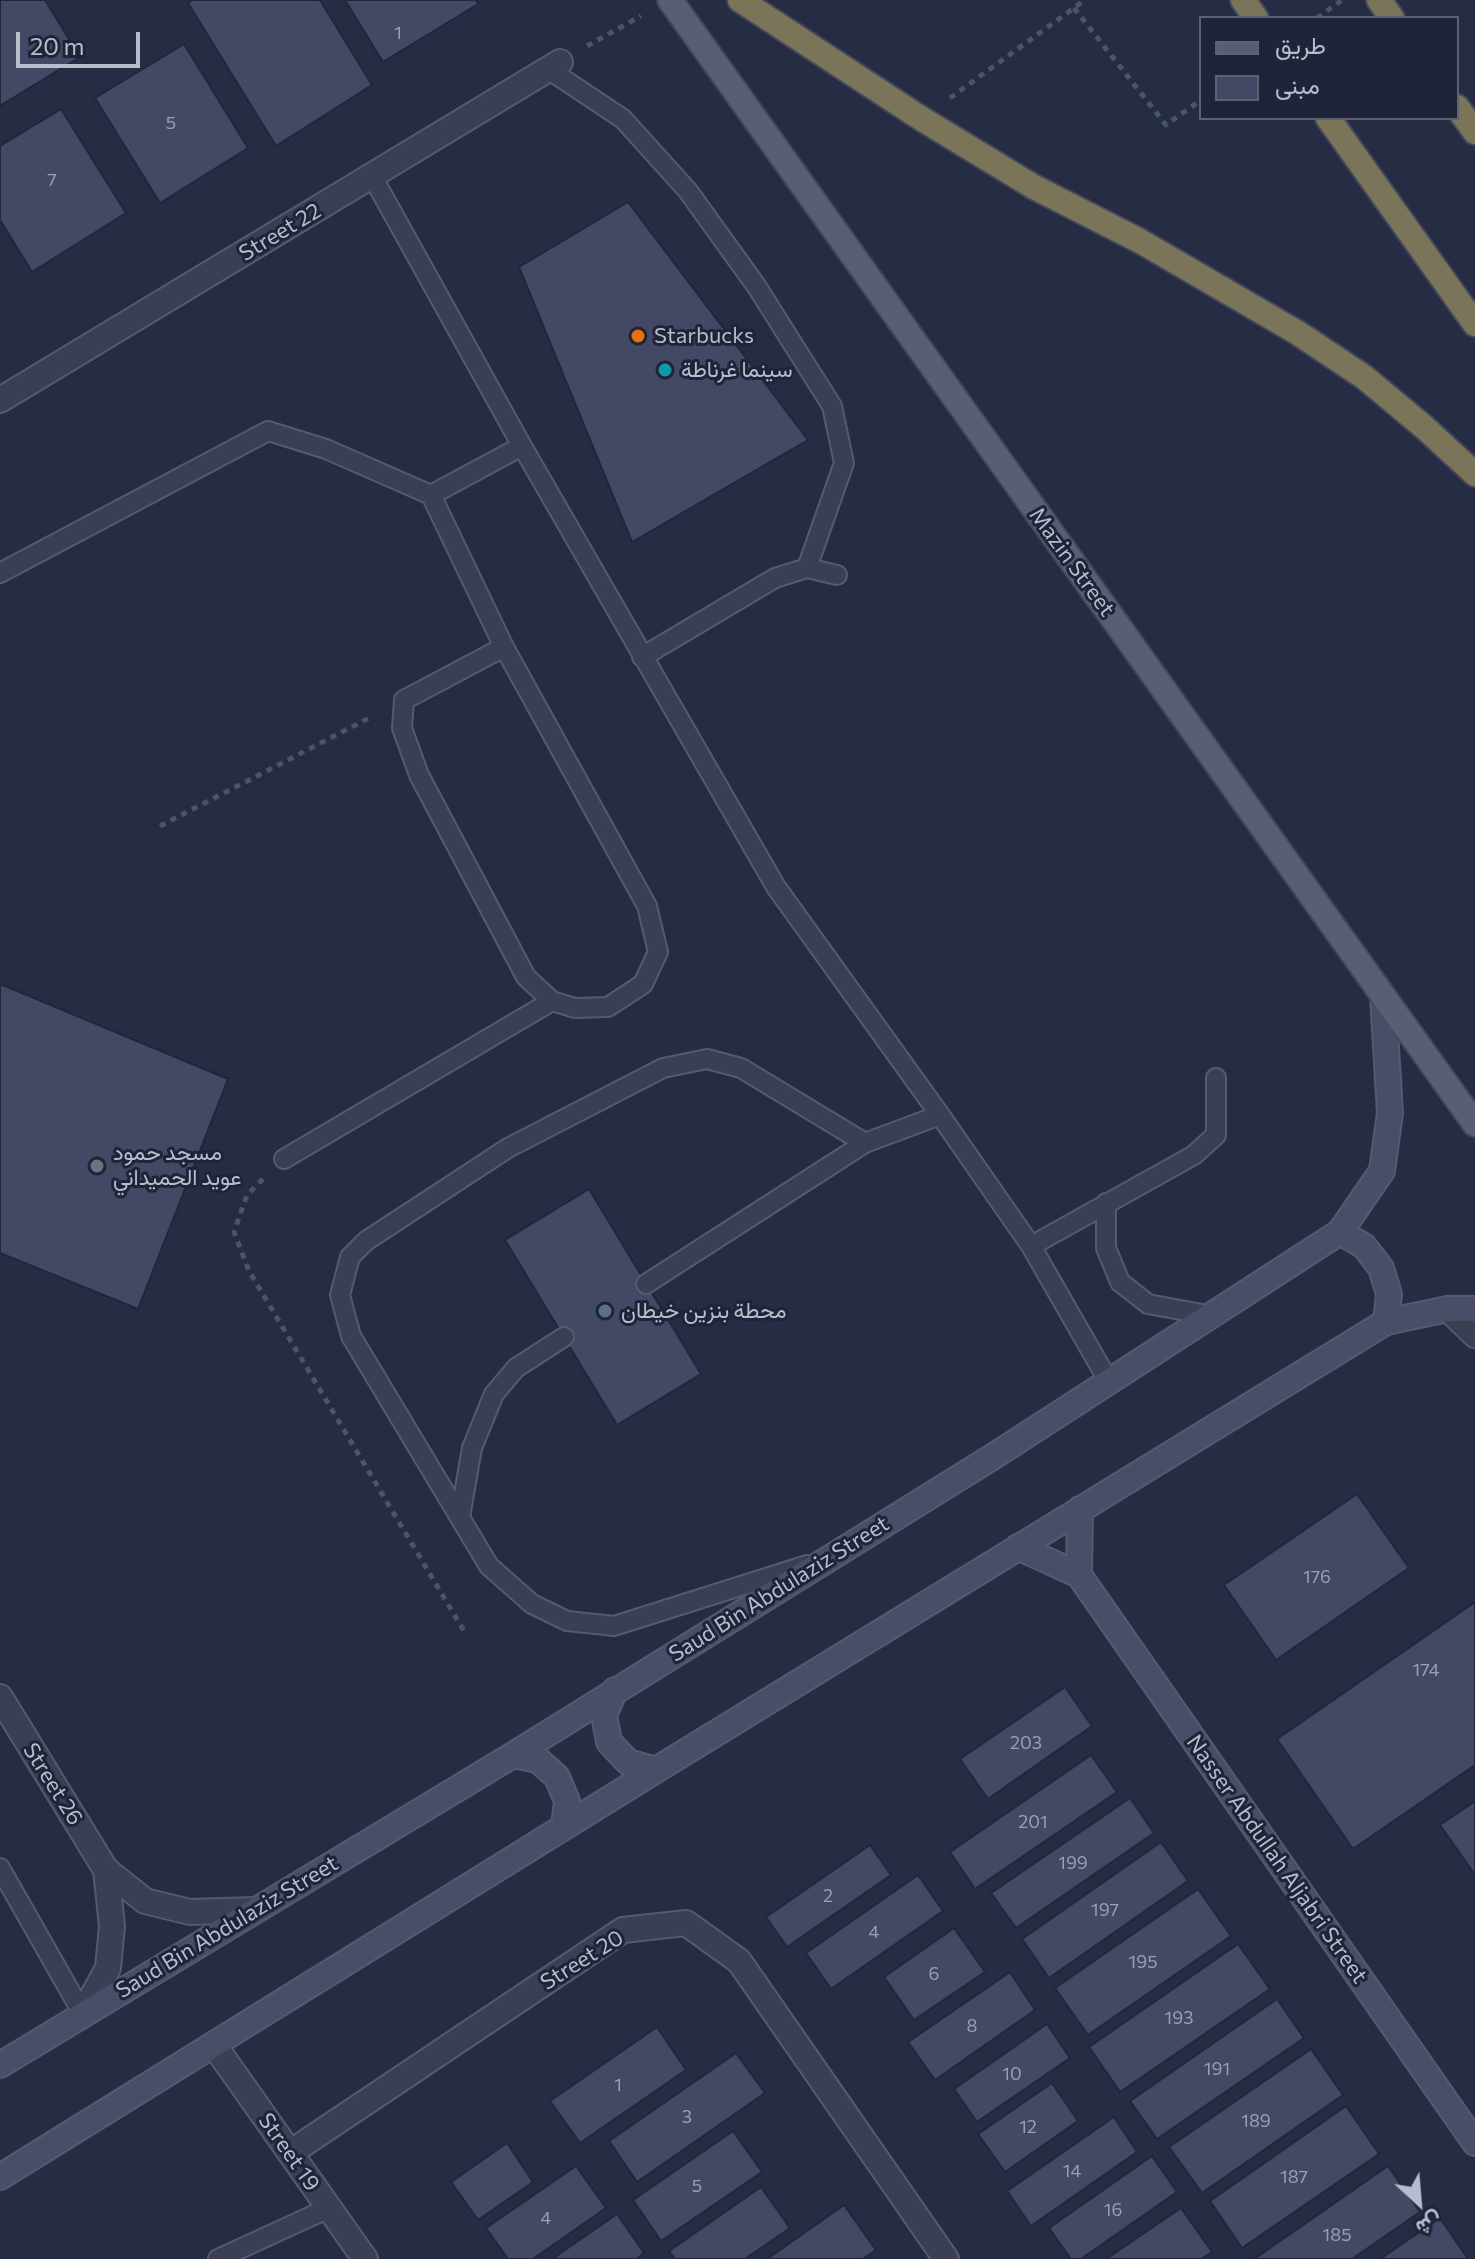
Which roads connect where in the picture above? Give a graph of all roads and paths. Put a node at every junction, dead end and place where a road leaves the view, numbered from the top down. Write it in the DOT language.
graph roads {
  1 [pos="670,0"];
  2 [pos="740,0"];
  3 [pos="1085,0"];
  4 [pos="1342,0"];
  5 [pos="1074,8"];
  6 [pos="1320,16"];
  7 [pos="562,60"];
  8 [pos="1199,101"];
  9 [pos="1459,110"];
  10 [pos="922,119"];
  11 [pos="1329,120"];
  12 [pos="1475,132"];
  13 [pos="372,176"];
  14 [pos="1475,324"];
  15 [pos="2,395"];
  16 [pos="522,446"];
  17 [pos="1475,474"];
  18 [pos="431,495"];
  19 [pos="807,568"];
  20 [pos="0,573"];
  21 [pos="837,575"];
  22 [pos="504,647"];
  23 [pos="642,657"];
  24 [pos="404,700"];
  25 [pos="160,826"];
  26 [pos="1383,997"];
  27 [pos="552,1001"];
  28 [pos="1216,1078"];
  29 [pos="940,1115"];
  30 [pos="1475,1124"];
  31 [pos="865,1143"];
  32 [pos="284,1159"];
  33 [pos="1106,1203"];
  34 [pos="1340,1232"];
  35 [pos="1031,1246"];
  36 [pos="646,1284"];
  37 [pos="1448,1309"];
  38 [pos="1475,1309"];
  39 [pos="1213,1316"];
  40 [pos="1386,1322"];
  41 [pos="1475,1335"];
  42 [pos="564,1337"];
  43 [pos="1109,1382"];
  44 [pos="1080,1509"];
  45 [pos="460,1517"];
  46 [pos="1018,1547"];
  47 [pos="827,1559"];
  48 [pos="1079,1575"];
  49 [pos="464,1631"];
  50 [pos="615,1690"];
  51 [pos="0,1697"];
  52 [pos="513,1755"];
  53 [pos="656,1770"];
  54 [pos="564,1827"];
  55 [pos="0,1868"];
  56 [pos="106,1870"];
  57 [pos="255,1910"];
  58 [pos="83,2014"];
  59 [pos="214,2045"];
  60 [pos="0,2065"];
  61 [pos="1475,2143"];
  62 [pos="290,2153"];
  63 [pos="0,2177"];
  64 [pos="329,2208"];
  65 [pos="218,2259"];
  66 [pos="365,2259"];
  67 [pos="946,2259"];
  1 -- 7 [label="path"];
  1 -- 26 [label="main road, Mazin Street"];
  2 -- 10 [label="highway"];
  3 -- 5 [label="path"];
  4 -- 6 [label="path"];
  5 -- 8 [label="path"];
  5 -- 10 [label="path"];
  7 -- 13 [label="street, Street 22"];
  7 -- 19 [label="lane"];
  9 -- 12 [label="highway"];
  10 -- 17 [label="highway"];
  11 -- 14 [label="highway"];
  13 -- 15 [label="street, Street 22"];
  13 -- 16 [label="lane"];
  16 -- 18 [label="lane"];
  16 -- 23 [label="lane"];
  18 -- 20 [label="lane"];
  18 -- 22 [label="lane"];
  19 -- 21 [label="lane"];
  19 -- 23 [label="lane"];
  22 -- 24 [label="lane"];
  22 -- 27 [label="lane"];
  23 -- 29 [label="lane"];
  24 -- 25 [label="path"];
  24 -- 27 [label="lane"];
  26 -- 30 [label="main road, Mazin Street"];
  26 -- 34 [label="main road, Saud Bin Abdulaziz Street"];
  27 -- 32 [label="lane"];
  28 -- 33 [label="lane"];
  29 -- 31 [label="lane"];
  29 -- 35 [label="lane"];
  31 -- 36 [label="lane"];
  31 -- 45 [label="lane"];
  32 -- 49 [label="path"];
  33 -- 35 [label="lane"];
  33 -- 39 [label="lane"];
  34 -- 39 [label="main road, Saud Bin Abdulaziz Street"];
  34 -- 40 [label="main road"];
  35 -- 43 [label="lane"];
  37 -- 38 [label="main road"];
  37 -- 40 [label="main road"];
  37 -- 41 [label="street"];
  39 -- 43 [label="main road, Saud Bin Abdulaziz Street"];
  40 -- 44 [label="main road"];
  42 -- 45 [label="lane"];
  43 -- 47 [label="main road, Saud Bin Abdulaziz Street"];
  44 -- 46 [label="main road"];
  44 -- 48 [label="main road"];
  45 -- 47 [label="lane"];
  46 -- 48 [label="main road"];
  46 -- 53 [label="main road"];
  47 -- 50 [label="main road, Saud Bin Abdulaziz Street"];
  48 -- 61 [label="main road, Nasser Abdullah Aljabri Street"];
  50 -- 52 [label="main road, Saud Bin Abdulaziz Street"];
  50 -- 53 [label="main road"];
  51 -- 56 [label="street, Street 26"];
  52 -- 54 [label="main road"];
  52 -- 57 [label="main road, Saud Bin Abdulaziz Street"];
  53 -- 54 [label="main road"];
  54 -- 59 [label="main road"];
  55 -- 58 [label="lane"];
  56 -- 57 [label="street, Street 26"];
  56 -- 58 [label="street, Street 26"];
  57 -- 58 [label="main road, Saud Bin Abdulaziz Street"];
  58 -- 60 [label="main road, Saud Bin Abdulaziz Street"];
  59 -- 62 [label="street, Street 19"];
  59 -- 63 [label="main road"];
  62 -- 64 [label="street, Street 19"];
  62 -- 67 [label="street, Street 20"];
  64 -- 65 [label="lane"];
  64 -- 66 [label="street, Street 19"];
}
